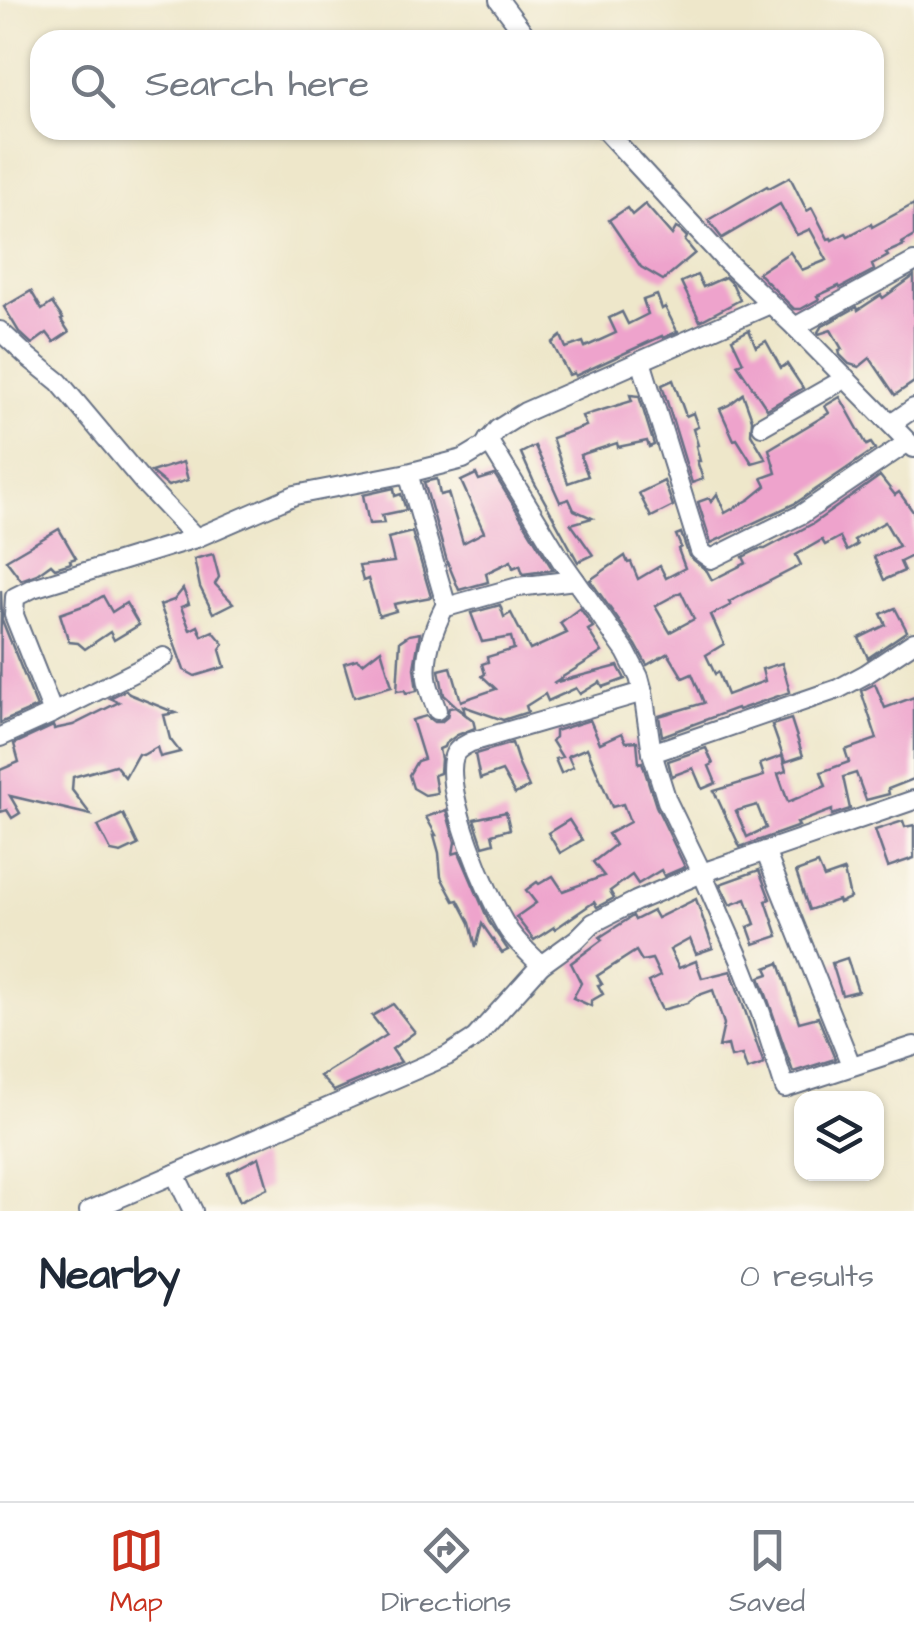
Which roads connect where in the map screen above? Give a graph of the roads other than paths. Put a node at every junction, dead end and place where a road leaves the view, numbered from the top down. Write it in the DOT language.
graph roads {
  1 [pos="498,0"];
  2 [pos="522,30"];
  3 [pos="614,140"];
  4 [pos="914,262"];
  5 [pos="770,304"];
  6 [pos="795,326"];
  7 [pos="0,330"];
  8 [pos="642,361"];
  9 [pos="846,378"];
  10 [pos="914,408"];
  11 [pos="890,424"];
  12 [pos="762,426"];
  13 [pos="488,440"];
  14 [pos="911,445"];
  15 [pos="408,473"];
  16 [pos="196,538"];
  17 [pos="575,580"];
  18 [pos="7,600"];
  19 [pos="446,604"];
  20 [pos="914,642"];
  21 [pos="164,657"];
  22 [pos="644,692"];
  23 [pos="437,710"];
  24 [pos="53,714"];
  25 [pos="0,736"];
  26 [pos="652,753"];
  27 [pos="914,800"];
  28 [pos="765,852"];
  29 [pos="702,873"];
  30 [pos="541,965"];
  31 [pos="914,1046"];
  32 [pos="852,1065"];
  33 [pos="175,1174"];
  34 [pos="89,1211"];
  35 [pos="193,1211"];
  1 -- 2 [label="street"];
  3 -- 5 [label="street"];
  4 -- 6 [label="street"];
  5 -- 6 [label="street"];
  5 -- 8 [label="street"];
  6 -- 9 [label="street"];
  7 -- 16 [label="street"];
  8 -- 13 [label="street"];
  8 -- 14 [label="street"];
  9 -- 11 [label="street"];
  9 -- 12 [label="street"];
  10 -- 11 [label="street"];
  11 -- 14 [label="street"];
  13 -- 15 [label="street"];
  13 -- 17 [label="street"];
  15 -- 16 [label="street"];
  15 -- 19 [label="street"];
  16 -- 18 [label="street"];
  17 -- 19 [label="street"];
  17 -- 22 [label="street"];
  18 -- 24 [label="street"];
  19 -- 23 [label="street"];
  20 -- 26 [label="street"];
  21 -- 24 [label="street"];
  22 -- 26 [label="street"];
  22 -- 30 [label="street"];
  24 -- 25 [label="street"];
  26 -- 29 [label="street"];
  27 -- 28 [label="street"];
  28 -- 29 [label="street"];
  28 -- 32 [label="street"];
  29 -- 30 [label="street"];
  29 -- 32 [label="street"];
  30 -- 33 [label="street"];
  31 -- 32 [label="street"];
  33 -- 34 [label="street"];
  33 -- 35 [label="street"];
}
